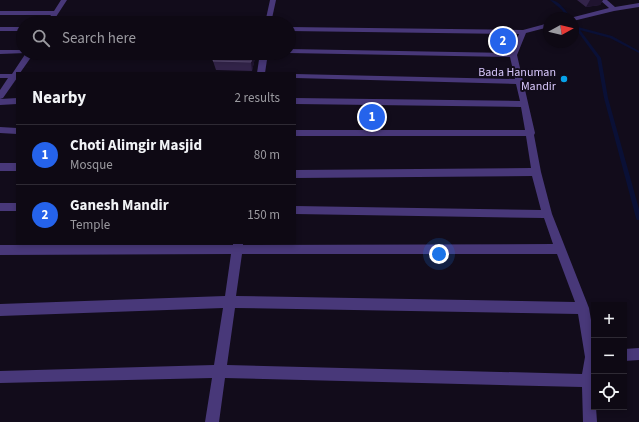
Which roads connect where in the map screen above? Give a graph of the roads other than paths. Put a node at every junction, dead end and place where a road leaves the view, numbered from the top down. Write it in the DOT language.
graph roads {
  1 [pos="64,0"];
  2 [pos="273,0"];
  3 [pos="603,0"];
  4 [pos="639,5"];
  5 [pos="614,9"];
  6 [pos="0,13"];
  7 [pos="56,13"];
  8 [pos="54,16"];
  9 [pos="270,16"];
  10 [pos="579,17"];
  11 [pos="543,26"];
  12 [pos="0,29"];
  13 [pos="296,29"];
  14 [pos="16,30"];
  15 [pos="523,32"];
  16 [pos="296,51"];
  17 [pos="0,52"];
  18 [pos="16,52"];
  19 [pos="512,55"];
  20 [pos="25,60"];
  21 [pos="263,60"];
  22 [pos="18,72"];
  23 [pos="261,72"];
  24 [pos="0,76"];
  25 [pos="15,76"];
  26 [pos="296,76"];
  27 [pos="520,82"];
  28 [pos="0,96"];
  29 [pos="16,101"];
  30 [pos="296,101"];
  31 [pos="0,102"];
  32 [pos="525,104"];
  33 [pos="0,130"];
  34 [pos="16,130"];
  35 [pos="296,133"];
  36 [pos="531,133"];
  37 [pos="0,167"];
  38 [pos="16,167"];
  39 [pos="536,172"];
  40 [pos="296,174"];
  41 [pos="0,207"];
  42 [pos="16,207"];
  43 [pos="296,210"];
  44 [pos="547,214"];
  45 [pos="237,246"];
  46 [pos="560,249"];
  47 [pos="0,250"];
  48 [pos="229,302"];
  49 [pos="583,308"];
  50 [pos="0,310"];
  51 [pos="591,352"];
  52 [pos="639,354"];
  53 [pos="627,355"];
  54 [pos="591,363"];
  55 [pos="219,371"];
  56 [pos="0,377"];
  57 [pos="588,381"];
  58 [pos="212,422"];
  59 [pos="590,422"];
  1 -- 7 [label="street"];
  2 -- 9 [label="street"];
  3 -- 5 [label="street"];
  4 -- 5 [label="street"];
  5 -- 10 [label="street"];
  6 -- 7 [label="street"];
  7 -- 8 [label="street"];
  11 -- 15 [label="street"];
  12 -- 14 [label="street"];
  13 -- 15 [label="street"];
  15 -- 19 [label="street"];
  16 -- 19 [label="street"];
  17 -- 18 [label="street"];
  19 -- 27 [label="street"];
  20 -- 22 [label="street"];
  21 -- 23 [label="street"];
  24 -- 25 [label="street"];
  25 -- 28 [label="street"];
  26 -- 27 [label="street"];
  27 -- 32 [label="street"];
  29 -- 31 [label="street"];
  30 -- 32 [label="street"];
  32 -- 36 [label="street"];
  33 -- 34 [label="street"];
  35 -- 36 [label="street"];
  36 -- 39 [label="street"];
  37 -- 38 [label="street"];
  39 -- 40 [label="street"];
  39 -- 44 [label="street"];
  41 -- 42 [label="street"];
  43 -- 44 [label="street"];
  44 -- 46 [label="street"];
  45 -- 46 [label="street"];
  45 -- 47 [label="street"];
  45 -- 48 [label="street"];
  46 -- 49 [label="street"];
  48 -- 49 [label="street"];
  48 -- 50 [label="street"];
  48 -- 55 [label="street"];
  49 -- 51 [label="street"];
  52 -- 53 [label="street"];
  54 -- 57 [label="street"];
  55 -- 56 [label="street"];
  55 -- 57 [label="street"];
  55 -- 58 [label="street"];
  57 -- 59 [label="street"];
}
